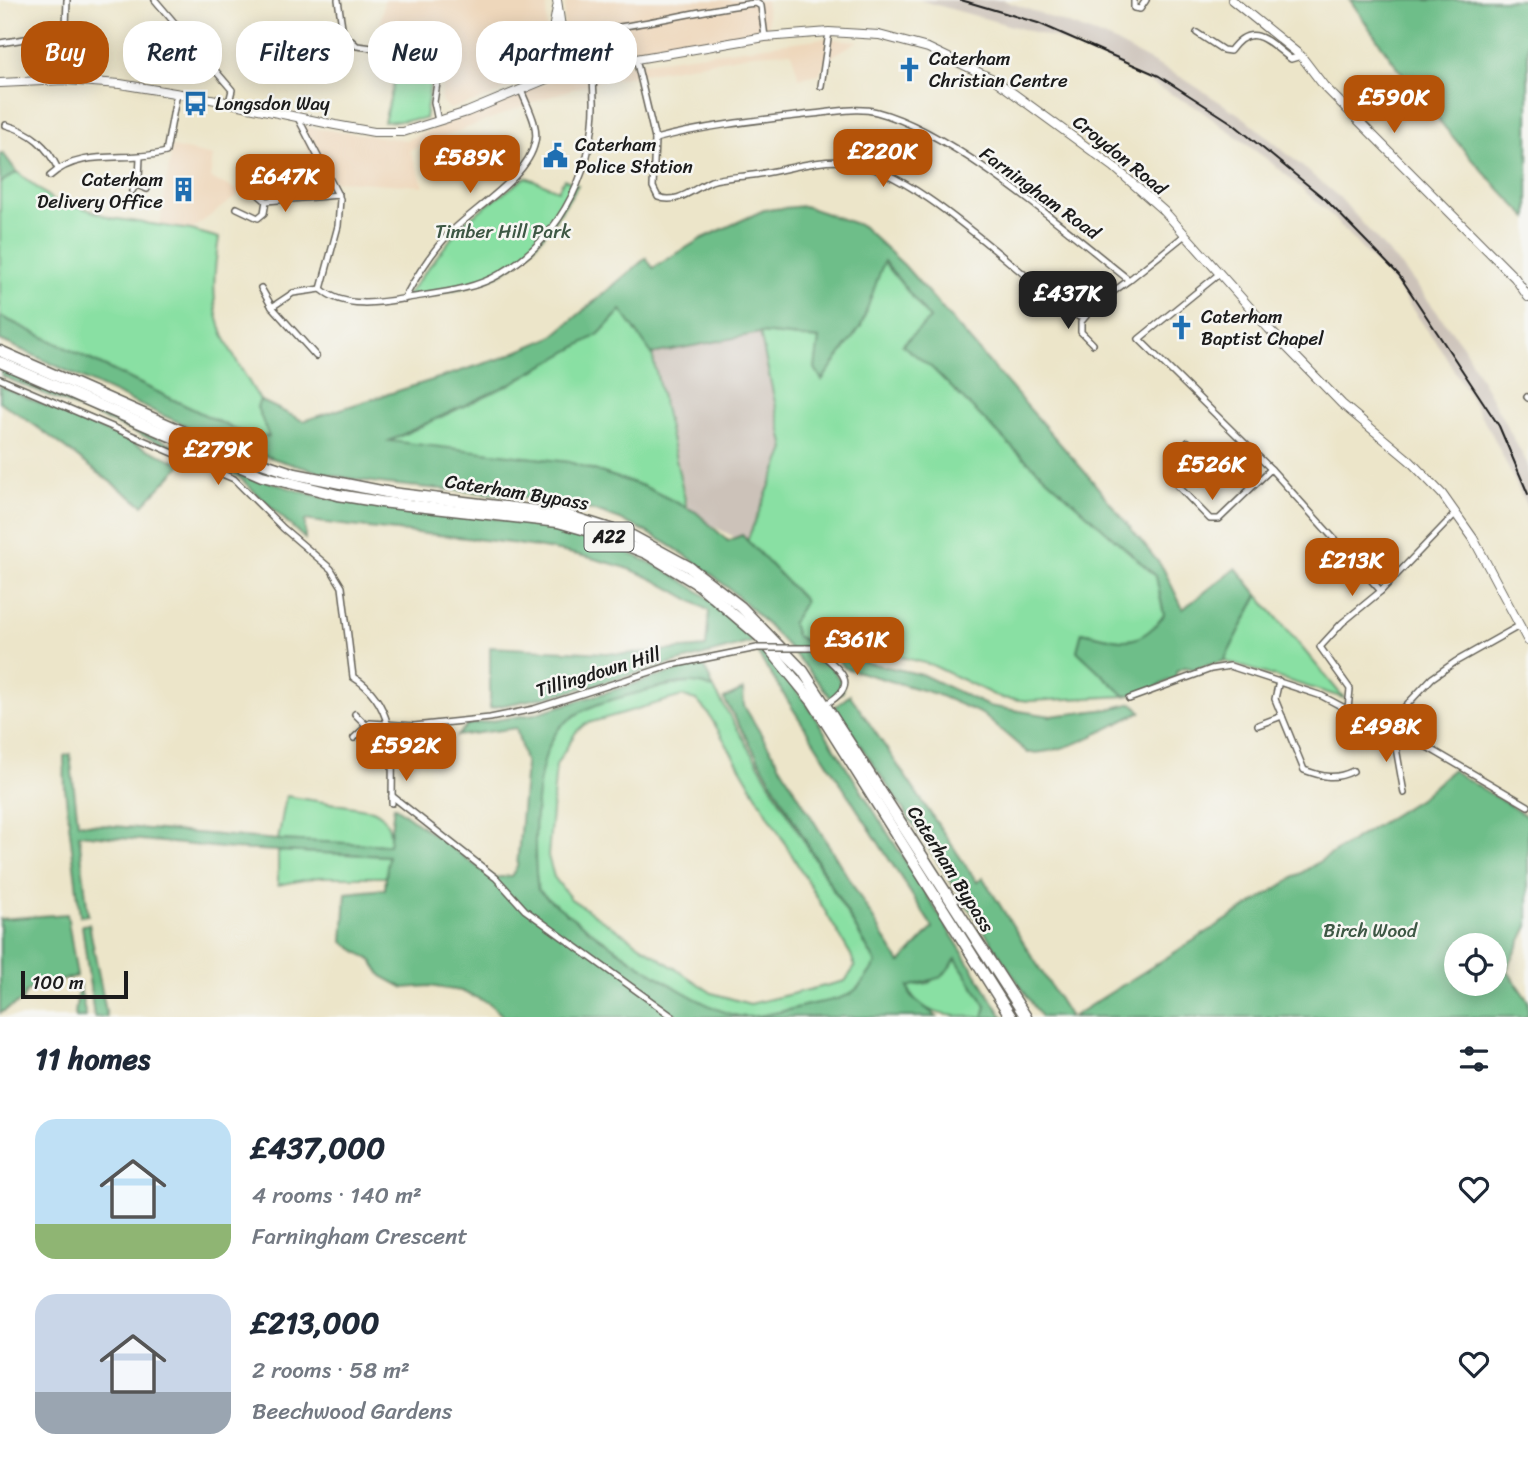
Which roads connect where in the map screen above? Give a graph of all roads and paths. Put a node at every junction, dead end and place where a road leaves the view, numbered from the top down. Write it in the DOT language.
graph roads {
  1 [pos="67,0"];
  2 [pos="155,0"];
  3 [pos="338,0"];
  4 [pos="1134,0"];
  5 [pos="1146,0"];
  6 [pos="1232,0"];
  7 [pos="66,21"];
  8 [pos="637,23"];
  9 [pos="829,32"];
  10 [pos="1197,33"];
  11 [pos="765,37"];
  12 [pos="21,40"];
  13 [pos="0,43"];
  14 [pos="1301,56"];
  15 [pos="637,59"];
  16 [pos="637,63"];
  17 [pos="21,82"];
  18 [pos="0,83"];
  19 [pos="99,84"];
  20 [pos="528,84"];
  21 [pos="536,84"];
  22 [pos="596,84"];
  23 [pos="821,86"];
  24 [pos="524,89"];
  25 [pos="177,93"];
  26 [pos="229,102"];
  27 [pos="298,118"];
  28 [pos="438,122"];
  29 [pos="6,125"];
  30 [pos="655,139"];
  31 [pos="140,157"];
  32 [pos="58,169"];
  33 [pos="50,176"];
  34 [pos="246,183"];
  35 [pos="137,185"];
  36 [pos="147,189"];
  37 [pos="132,191"];
  38 [pos="338,195"];
  39 [pos="266,201"];
  40 [pos="237,208"];
  41 [pos="1185,235"];
  42 [pos="1219,274"];
  43 [pos="1129,280"];
  44 [pos="261,288"];
  45 [pos="321,289"];
  46 [pos="1528,297"];
  47 [pos="404,299"];
  48 [pos="272,307"];
  49 [pos="1088,313"];
  50 [pos="1093,344"];
  51 [pos="0,351"];
  52 [pos="316,356"];
  53 [pos="0,362"];
  54 [pos="0,379"];
  55 [pos="1188,442"];
  56 [pos="1271,469"];
  57 [pos="1457,513"];
  58 [pos="1381,591"];
  59 [pos="1519,626"];
  60 [pos="1528,641"];
  61 [pos="1279,681"];
  62 [pos="1129,699"];
  63 [pos="826,704"];
  64 [pos="1348,709"];
  65 [pos="355,715"];
  66 [pos="1282,716"];
  67 [pos="1258,725"];
  68 [pos="367,726"];
  69 [pos="390,726"];
  70 [pos="1384,729"];
  71 [pos="1397,735"];
  72 [pos="354,738"];
  73 [pos="1353,771"];
  74 [pos="1404,793"];
  75 [pos="1528,806"];
  76 [pos="673,1017"];
  77 [pos="1011,1017"];
  78 [pos="1026,1017"];
  1 -- 7 [label="street"];
  2 -- 26 [label="street"];
  3 -- 28 [label="street"];
  4 -- 5 [label="street"];
  6 -- 14 [label="main road"];
  8 -- 11 [label="street"];
  9 -- 11 [label="main road, Croydon Road"];
  9 -- 23 [label="street"];
  9 -- 41 [label="main road, Croydon Road"];
  10 -- 14 [label="street"];
  11 -- 15 [label="main road, Croydon Road"];
  12 -- 13 [label="street"];
  14 -- 46 [label="main road"];
  16 -- 30 [label="street"];
  17 -- 18 [label="main road, Croydon Road"];
  19 -- 25 [label="main road, Croydon Road"];
  20 -- 24 [label="main road"];
  21 -- 24 [label="main road, Croydon Road"];
  22 -- 47 [label="street"];
  24 -- 28 [label="main road, Croydon Road"];
  24 -- 47 [label="street"];
  25 -- 26 [label="main road, Croydon Road"];
  25 -- 31 [label="street"];
  26 -- 27 [label="main road, Croydon Road"];
  27 -- 28 [label="main road, Croydon Road"];
  27 -- 38 [label="street"];
  29 -- 32 [label="street"];
  30 -- 43 [label="street, Farningham Road"];
  30 -- 49 [label="street"];
  31 -- 32 [label="street"];
  31 -- 35 [label="street"];
  32 -- 33 [label="street"];
  34 -- 39 [label="street"];
  35 -- 36 [label="street"];
  35 -- 37 [label="street"];
  38 -- 39 [label="street"];
  38 -- 45 [label="street"];
  39 -- 40 [label="street"];
  41 -- 42 [label="main road, Croydon Road"];
  41 -- 43 [label="street"];
  42 -- 56 [label="street"];
  42 -- 57 [label="main road, Croydon Road"];
  43 -- 49 [label="street"];
  44 -- 48 [label="street"];
  45 -- 47 [label="street"];
  45 -- 48 [label="street"];
  48 -- 52 [label="street"];
  49 -- 50 [label="street"];
  51 -- 63 [label="highway, Caterham Bypass / A22"];
  53 -- 77 [label="highway, Caterham Bypass / A22"];
  54 -- 69 [label="street"];
  55 -- 56 [label="street"];
  56 -- 58 [label="street"];
  57 -- 58 [label="street"];
  57 -- 59 [label="main road, Croydon Road"];
  58 -- 64 [label="street"];
  59 -- 60 [label="main road, Croydon Road"];
  59 -- 70 [label="street"];
  61 -- 62 [label="street"];
  61 -- 64 [label="street"];
  61 -- 66 [label="street"];
  63 -- 69 [label="street, Tillingdown Hill, bridge"];
  63 -- 78 [label="highway, Caterham Bypass / A22"];
  64 -- 70 [label="street"];
  65 -- 68 [label="street"];
  66 -- 67 [label="street"];
  66 -- 73 [label="street"];
  68 -- 69 [label="street, Tillingdown Hill"];
  68 -- 72 [label="street"];
  69 -- 76 [label="street"];
  70 -- 71 [label="street"];
  71 -- 74 [label="street"];
  71 -- 75 [label="street"];
}
